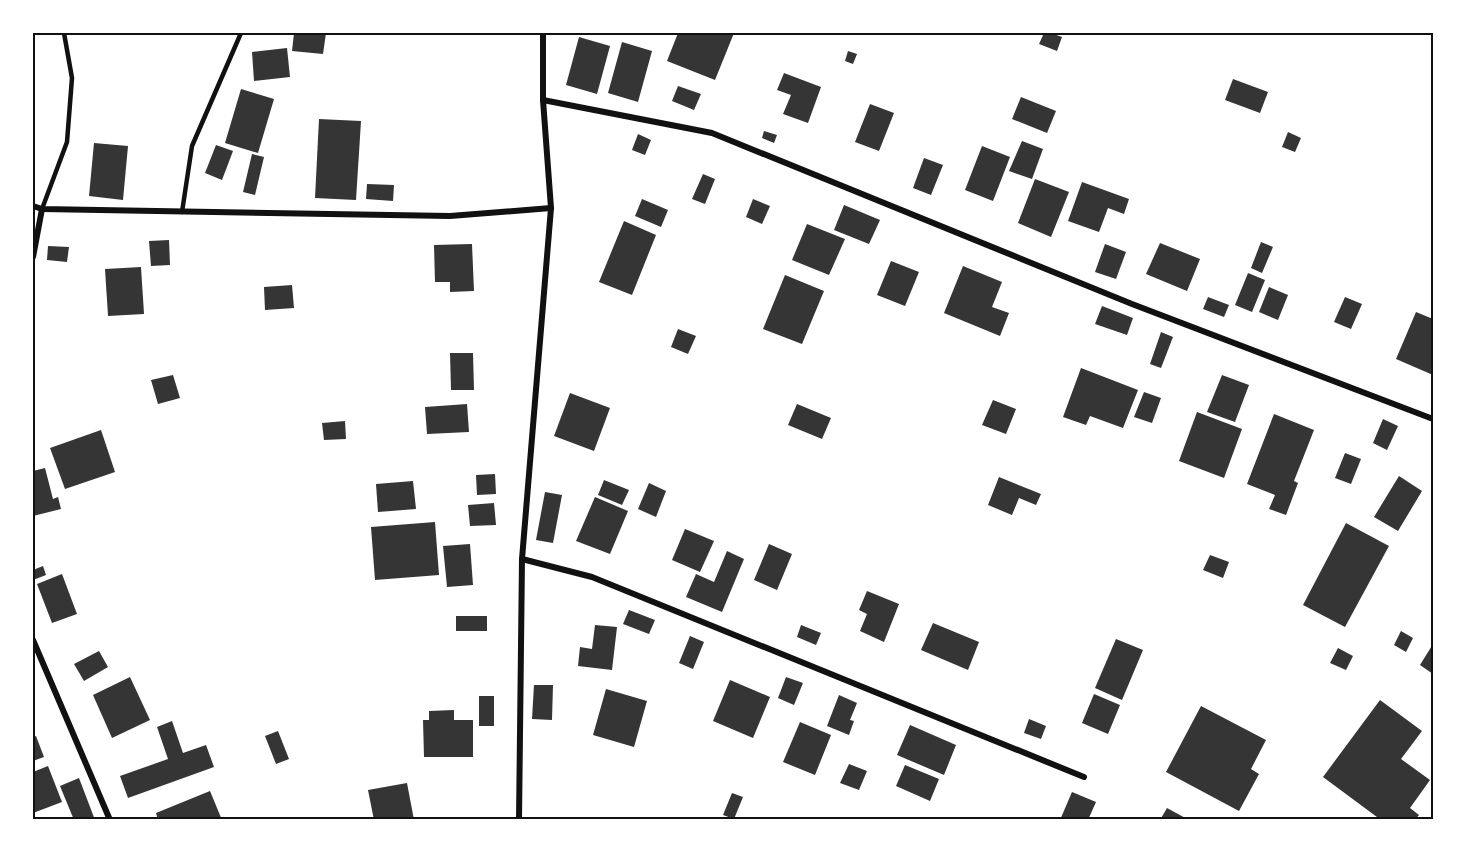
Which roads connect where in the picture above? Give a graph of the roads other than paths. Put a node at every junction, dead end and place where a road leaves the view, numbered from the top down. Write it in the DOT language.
graph roads {
  1 [pos="64,33"];
  2 [pos="241,33"];
  3 [pos="543,33"];
  4 [pos="543,100"];
  5 [pos="33,206"];
  6 [pos="552,208"];
  7 [pos="42,209"];
  8 [pos="182,212"];
  9 [pos="33,257"];
  10 [pos="1433,418"];
  11 [pos="522,559"];
  12 [pos="33,640"];
  13 [pos="1084,777"];
  14 [pos="110,820"];
  15 [pos="519,820"];
  1 -- 7 [label="lane"];
  2 -- 8 [label="lane"];
  3 -- 4 [label="street"];
  4 -- 6 [label="street"];
  4 -- 10 [label="street"];
  5 -- 7 [label="street"];
  6 -- 8 [label="street"];
  6 -- 11 [label="street"];
  7 -- 8 [label="street"];
  7 -- 9 [label="street"];
  11 -- 13 [label="street"];
  11 -- 15 [label="street"];
  12 -- 14 [label="street"];
}
